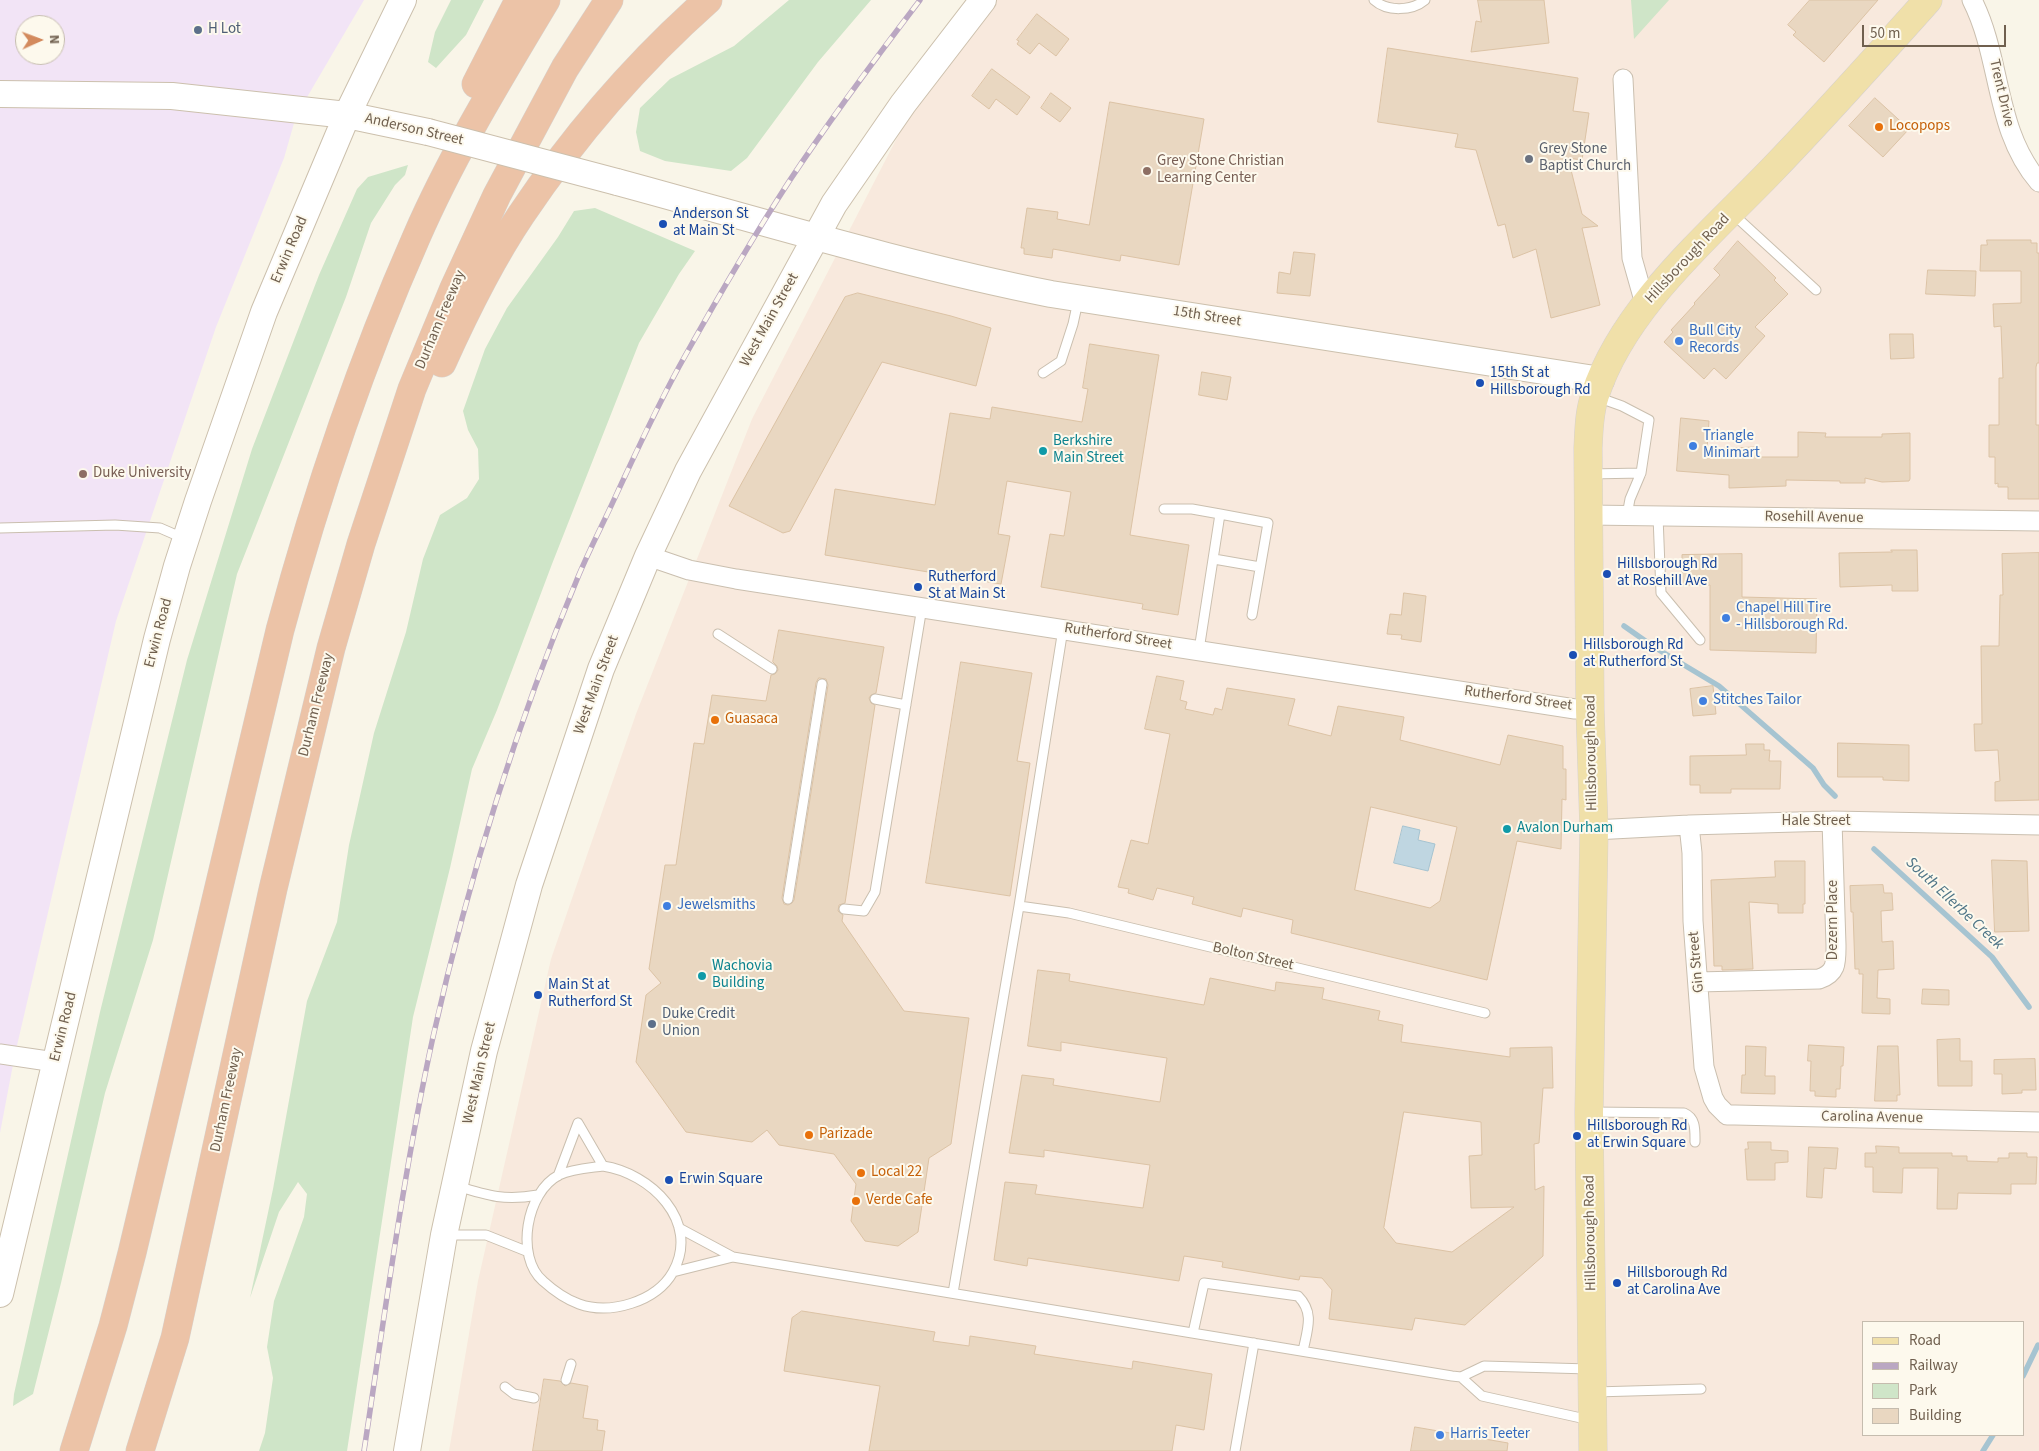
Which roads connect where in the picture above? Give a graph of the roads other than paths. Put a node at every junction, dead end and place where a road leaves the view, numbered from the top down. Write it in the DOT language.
graph roads {
  1 [pos="403,0"];
  2 [pos="519,0"];
  3 [pos="546,0"];
  4 [pos="609,0"];
  5 [pos="708,0"];
  6 [pos="983,0"];
  7 [pos="1374,0"];
  8 [pos="1425,0"];
  9 [pos="1928,0"];
  10 [pos="1972,0"];
  11 [pos="1624,79"];
  12 [pos="0,94"];
  13 [pos="347,115"];
  14 [pos="2039,182"];
  15 [pos="1731,212"];
  16 [pos="416,237"];
  17 [pos="816,238"];
  18 [pos="1816,290"];
  19 [pos="1079,298"];
  20 [pos="1645,304"];
  21 [pos="1043,373"];
  22 [pos="1598,388"];
  23 [pos="1641,473"];
  24 [pos="1588,474"];
  25 [pos="1164,509"];
  26 [pos="1220,514"];
  27 [pos="1588,515"];
  28 [pos="1627,515"];
  29 [pos="1658,516"];
  30 [pos="2039,521"];
  31 [pos="0,528"];
  32 [pos="186,539"];
  33 [pos="361,544"];
  34 [pos="648,556"];
  35 [pos="1214,559"];
  36 [pos="1260,567"];
  37 [pos="922,608"];
  38 [pos="1252,615"];
  39 [pos="1063,629"];
  40 [pos="718,634"];
  41 [pos="1700,640"];
  42 [pos="1199,650"];
  43 [pos="772,669"];
  44 [pos="822,684"];
  45 [pos="875,699"];
  46 [pos="906,705"];
  47 [pos="1590,709"];
  48 [pos="1832,821"];
  49 [pos="1689,825"];
  50 [pos="2039,825"];
  51 [pos="1594,830"];
  52 [pos="788,899"];
  53 [pos="1020,906"];
  54 [pos="844,909"];
  55 [pos="1698,982"];
  56 [pos="1485,1013"];
  57 [pos="0,1054"];
  58 [pos="55,1062"];
  59 [pos="1712,1098"];
  60 [pos="1589,1112"];
  61 [pos="2039,1122"];
  62 [pos="1695,1142"];
  63 [pos="603,1166"];
  64 [pos="558,1176"];
  65 [pos="454,1185"];
  66 [pos="538,1195"];
  67 [pos="680,1228"];
  68 [pos="444,1235"];
  69 [pos="526,1251"];
  70 [pos="733,1257"];
  71 [pos="673,1272"];
  72 [pos="953,1293"];
  73 [pos="0,1294"];
  74 [pos="1193,1333"];
  75 [pos="1254,1343"];
  76 [pos="1303,1351"];
  77 [pos="571,1364"];
  78 [pos="1460,1377"];
  79 [pos="566,1380"];
  80 [pos="1592,1380"];
  81 [pos="505,1387"];
  82 [pos="1701,1389"];
  83 [pos="534,1398"];
  84 [pos="1593,1421"];
  85 [pos="74,1451"];
  86 [pos="140,1451"];
  87 [pos="407,1451"];
  88 [pos="1235,1451"];
  89 [pos="1593,1451"];
  1 -- 13 [label="main road, Erwin Road"];
  2 -- 16 [label="highway"];
  3 -- 16 [label="highway"];
  4 -- 33 [label="highway, Durham Freeway"];
  5 -- 33 [label="highway"];
  6 -- 17 [label="main road, West Main Street"];
  7 -- 8 [label="lane"];
  9 -- 15 [label="main road, Hillsborough Road"];
  10 -- 14 [label="street, Trent Drive"];
  11 -- 20 [label="street"];
  12 -- 13 [label="main road, Anderson Street"];
  13 -- 17 [label="main road, Anderson Street, bridge"];
  13 -- 32 [label="main road, Erwin Road"];
  15 -- 18 [label="lane"];
  15 -- 20 [label="main road, Hillsborough Road"];
  16 -- 85 [label="highway"];
  17 -- 19 [label="main road, 15th Street"];
  17 -- 34 [label="main road, West Main Street"];
  19 -- 21 [label="lane"];
  19 -- 22 [label="main road, 15th Street"];
  20 -- 22 [label="main road, Hillsborough Road"];
  22 -- 23 [label="lane"];
  22 -- 24 [label="main road, Hillsborough Road"];
  23 -- 24 [label="lane"];
  23 -- 28 [label="lane"];
  24 -- 27 [label="main road, Hillsborough Road"];
  25 -- 26 [label="lane"];
  26 -- 35 [label="lane"];
  26 -- 36 [label="lane"];
  27 -- 28 [label="street, Rosehill Avenue"];
  27 -- 47 [label="main road, Hillsborough Road"];
  28 -- 29 [label="street, Rosehill Avenue"];
  29 -- 30 [label="street, Rosehill Avenue"];
  29 -- 41 [label="lane"];
  31 -- 32 [label="lane"];
  32 -- 58 [label="main road, Erwin Road"];
  33 -- 86 [label="highway, Durham Freeway"];
  34 -- 37 [label="street, Rutherford Street"];
  34 -- 65 [label="main road, West Main Street"];
  35 -- 36 [label="lane"];
  35 -- 42 [label="lane"];
  36 -- 38 [label="lane"];
  37 -- 39 [label="street, Rutherford Street"];
  37 -- 46 [label="lane"];
  39 -- 42 [label="street, Rutherford Street"];
  39 -- 53 [label="lane"];
  40 -- 43 [label="lane"];
  42 -- 47 [label="street, Rutherford Street"];
  44 -- 52 [label="lane"];
  45 -- 46 [label="lane"];
  46 -- 54 [label="lane"];
  47 -- 51 [label="main road, Hillsborough Road"];
  48 -- 49 [label="street, Hale Street"];
  48 -- 50 [label="street, Hale Street"];
  48 -- 55 [label="street, Dezern Place"];
  49 -- 51 [label="street, Hale Street"];
  49 -- 55 [label="street, Gin Street"];
  51 -- 60 [label="main road, Hillsborough Road"];
  53 -- 56 [label="lane, Bolton Street"];
  53 -- 72 [label="lane"];
  55 -- 59 [label="street, Gin Street"];
  57 -- 58 [label="street"];
  58 -- 73 [label="main road, Erwin Road"];
  59 -- 61 [label="street, Carolina Avenue"];
  60 -- 62 [label="lane"];
  60 -- 80 [label="main road, Hillsborough Road"];
  63 -- 64 [label="lane"];
  63 -- 64 [label="lane"];
  63 -- 67 [label="lane"];
  64 -- 66 [label="lane"];
  65 -- 66 [label="lane"];
  65 -- 68 [label="main road, West Main Street"];
  66 -- 69 [label="lane"];
  67 -- 70 [label="lane"];
  67 -- 71 [label="lane"];
  68 -- 69 [label="lane"];
  68 -- 87 [label="main road, West Main Street"];
  69 -- 71 [label="lane"];
  70 -- 71 [label="lane"];
  70 -- 72 [label="lane"];
  72 -- 74 [label="lane"];
  74 -- 75 [label="lane"];
  74 -- 76 [label="lane"];
  75 -- 76 [label="lane"];
  75 -- 88 [label="lane"];
  76 -- 78 [label="lane"];
  77 -- 79 [label="lane"];
  78 -- 80 [label="lane"];
  78 -- 84 [label="lane"];
  80 -- 82 [label="lane"];
  80 -- 84 [label="main road, Hillsborough Road"];
  81 -- 83 [label="lane"];
  84 -- 89 [label="main road, Hillsborough Road"];
}
